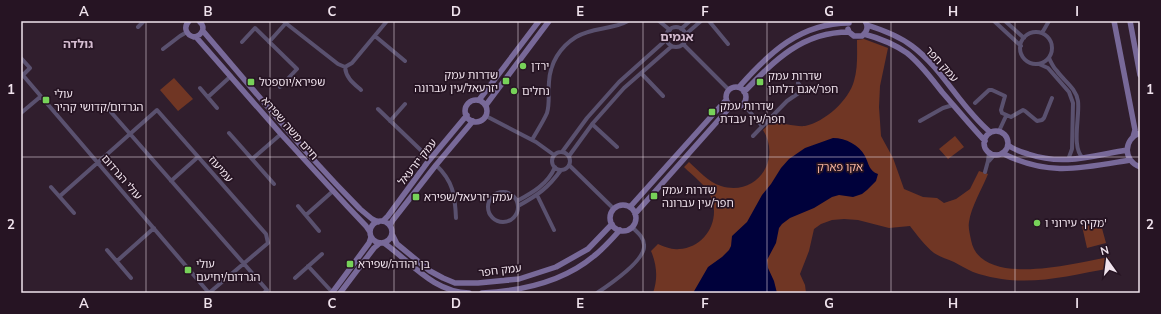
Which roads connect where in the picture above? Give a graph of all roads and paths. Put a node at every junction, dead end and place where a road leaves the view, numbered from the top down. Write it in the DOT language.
graph roads {
  1 [pos="144,21"];
  2 [pos="387,21"];
  3 [pos="539,21"];
  4 [pos="549,21"];
  5 [pos="628,21"];
  6 [pos="659,21"];
  7 [pos="690,21"];
  8 [pos="701,21"];
  9 [pos="709,21"];
  10 [pos="994,21"];
  11 [pos="1005,21"];
  12 [pos="1049,21"];
  13 [pos="1114,21"];
  14 [pos="1130,21"];
  15 [pos="202,22"];
  16 [pos="285,22"];
  17 [pos="850,22"];
  18 [pos="186,23"];
  19 [pos="866,23"];
  20 [pos="138,27"];
  21 [pos="681,29"];
  22 [pos="670,30"];
  23 [pos="203,31"];
  24 [pos="187,32"];
  25 [pos="849,32"];
  26 [pos="1042,33"];
  27 [pos="686,34"];
  28 [pos="864,34"];
  29 [pos="196,36"];
  30 [pos="375,36"];
  31 [pos="1024,38"];
  32 [pos="667,40"];
  33 [pos="242,42"];
  34 [pos="269,42"];
  35 [pos="683,44"];
  36 [pos="728,44"];
  37 [pos="672,46"];
  38 [pos="1020,46"];
  39 [pos="162,49"];
  40 [pos="21,58"];
  41 [pos="1049,58"];
  42 [pos="405,61"];
  43 [pos="1039,64"];
  44 [pos="345,67"];
  45 [pos="641,73"];
  46 [pos="22,74"];
  47 [pos="1140,75"];
  48 [pos="231,76"];
  49 [pos="798,83"];
  50 [pos="280,87"];
  51 [pos="739,87"];
  52 [pos="200,88"];
  53 [pos="361,90"];
  54 [pos="729,90"];
  55 [pos="744,92"];
  56 [pos="663,96"];
  57 [pos="40,97"];
  58 [pos="208,97"];
  59 [pos="1052,98"];
  60 [pos="948,99"];
  61 [pos="479,100"];
  62 [pos="726,100"];
  63 [pos="975,103"];
  64 [pos="404,104"];
  65 [pos="743,104"];
  66 [pos="953,104"];
  67 [pos="486,105"];
  68 [pos="730,106"];
  69 [pos="217,108"];
  70 [pos="943,108"];
  71 [pos="378,109"];
  72 [pos="110,111"];
  73 [pos="21,114"];
  74 [pos="466,115"];
  75 [pos="486,116"];
  76 [pos="1006,116"];
  77 [pos="390,121"];
  78 [pos="474,121"];
  79 [pos="920,121"];
  80 [pos="592,124"];
  81 [pos="762,126"];
  82 [pos="999,131"];
  83 [pos="990,132"];
  84 [pos="229,133"];
  85 [pos="1140,133"];
  86 [pos="130,134"];
  87 [pos="281,134"];
  88 [pos="753,136"];
  89 [pos="1133,137"];
  90 [pos="532,140"];
  91 [pos="985,141"];
  92 [pos="1008,145"];
  93 [pos="617,147"];
  94 [pos="1127,150"];
  95 [pos="562,152"];
  96 [pos="992,153"];
  97 [pos="1002,153"];
  98 [pos="554,155"];
  99 [pos="569,156"];
  100 [pos="198,157"];
  101 [pos="1083,158"];
  102 [pos="252,159"];
  103 [pos="430,159"];
  104 [pos="1068,160"];
  105 [pos="1130,160"];
  106 [pos="98,162"];
  107 [pos="436,165"];
  108 [pos="569,165"];
  109 [pos="555,167"];
  110 [pos="1140,167"];
  111 [pos="561,170"];
  112 [pos="985,172"];
  113 [pos="171,181"];
  114 [pos="274,184"];
  115 [pos="51,187"];
  116 [pos="332,191"];
  117 [pos="537,195"];
  118 [pos="60,196"];
  119 [pos="518,203"];
  120 [pos="298,206"];
  121 [pos="630,207"];
  122 [pos="614,209"];
  123 [pos="74,213"];
  124 [pos="635,214"];
  125 [pos="306,215"];
  126 [pos="456,218"];
  127 [pos="381,221"];
  128 [pos="612,224"];
  129 [pos="390,225"];
  130 [pos="632,227"];
  131 [pos="154,228"];
  132 [pos="554,230"];
  133 [pos="620,230"];
  134 [pos="320,231"];
  135 [pos="371,234"];
  136 [pos="392,234"];
  137 [pos="382,243"];
  138 [pos="107,250"];
  139 [pos="322,254"];
  140 [pos="117,261"];
  141 [pos="243,264"];
  142 [pos="308,266"];
  143 [pos="131,278"];
  144 [pos="295,278"];
  145 [pos="507,292"];
  146 [pos="209,293"];
  147 [pos="264,293"];
  148 [pos="332,293"];
  149 [pos="340,293"];
  150 [pos="469,293"];
  151 [pos="482,293"];
  152 [pos="597,293"];
  1 -- 20 [label="street"];
  2 -- 30 [label="street"];
  3 -- 61 [label="street"];
  4 -- 67 [label="street"];
  5 -- 90 [label="street"];
  6 -- 22 [label="street"];
  7 -- 21 [label="street"];
  8 -- 27 [label="street"];
  9 -- 36 [label="street"];
  10 -- 38 [label="street"];
  11 -- 31 [label="street"];
  12 -- 26 [label="street"];
  13 -- 89 [label="street"];
  14 -- 47 [label="street"];
  15 -- 23 [label="street"];
  16 -- 34 [label="street"];
  16 -- 44 [label="street"];
  17 -- 25 [label="street"];
  17 -- 51 [label="street"];
  18 -- 24 [label="street"];
  19 -- 28 [label="street"];
  19 -- 83 [label="street, עמק חפר"];
  21 -- 22 [label="street"];
  21 -- 27 [label="street"];
  22 -- 32 [label="street"];
  23 -- 29 [label="street"];
  23 -- 127 [label="street, חיים משה שפירא"];
  24 -- 29 [label="street"];
  24 -- 39 [label="street"];
  25 -- 28 [label="street, עמק חפר"];
  25 -- 55 [label="street"];
  26 -- 31 [label="street"];
  26 -- 41 [label="street"];
  27 -- 35 [label="street"];
  28 -- 60 [label="street, עמק חפר"];
  29 -- 48 [label="street, חיים משה שפירא"];
  30 -- 42 [label="street"];
  30 -- 44 [label="street"];
  31 -- 38 [label="street"];
  32 -- 37 [label="street"];
  32 -- 95 [label="street"];
  33 -- 34 [label="street"];
  34 -- 50 [label="street"];
  35 -- 37 [label="street"];
  35 -- 54 [label="street"];
  37 -- 45 [label="street"];
  38 -- 43 [label="street"];
  40 -- 46 [label="street"];
  41 -- 43 [label="street"];
  41 -- 101 [label="street"];
  43 -- 104 [label="street"];
  44 -- 53 [label="street"];
  45 -- 56 [label="street"];
  45 -- 80 [label="street"];
  46 -- 57 [label="street, עולי הגרדום"];
  48 -- 58 [label="street"];
  48 -- 87 [label="street, חיים משה שפירא"];
  49 -- 81 [label="street"];
  51 -- 54 [label="street"];
  51 -- 55 [label="street"];
  52 -- 58 [label="street"];
  54 -- 62 [label="street"];
  55 -- 65 [label="street"];
  57 -- 73 [label="street"];
  57 -- 106 [label="street, עולי הגרדום"];
  58 -- 69 [label="street"];
  59 -- 76 [label="street"];
  60 -- 66 [label="street, עמק חפר"];
  60 -- 70 [label="street"];
  61 -- 67 [label="street"];
  61 -- 74 [label="street"];
  62 -- 68 [label="street"];
  62 -- 121 [label="street"];
  63 -- 76 [label="street"];
  64 -- 77 [label="street"];
  65 -- 68 [label="street"];
  65 -- 81 [label="street"];
  66 -- 70 [label="street"];
  66 -- 91 [label="street, עמק חפר"];
  67 -- 75 [label="street"];
  68 -- 124 [label="street"];
  70 -- 79 [label="street"];
  71 -- 77 [label="street"];
  72 -- 86 [label="street"];
  74 -- 78 [label="street"];
  74 -- 103 [label="street, עמק יזרעאל"];
  75 -- 78 [label="street"];
  75 -- 90 [label="street"];
  76 -- 82 [label="street"];
  77 -- 103 [label="street"];
  78 -- 107 [label="street, עמק יזרעאל"];
  80 -- 93 [label="street"];
  80 -- 99 [label="street"];
  81 -- 88 [label="street"];
  82 -- 83 [label="street"];
  82 -- 92 [label="street"];
  83 -- 91 [label="street"];
  84 -- 102 [label="street"];
  85 -- 89 [label="street"];
  86 -- 100 [label="street, עמיעוז"];
  86 -- 106 [label="street, עמיעוז"];
  86 -- 113 [label="street"];
  87 -- 102 [label="street"];
  87 -- 116 [label="street, חיים משה שפירא"];
  89 -- 94 [label="street"];
  90 -- 98 [label="street"];
  91 -- 96 [label="street"];
  92 -- 97 [label="street"];
  92 -- 104 [label="street"];
  94 -- 101 [label="street"];
  94 -- 105 [label="street"];
  95 -- 98 [label="street"];
  95 -- 99 [label="street"];
  96 -- 97 [label="street"];
  96 -- 112 [label="street"];
  97 -- 105 [label="street"];
  98 -- 109 [label="street"];
  99 -- 108 [label="street"];
  100 -- 113 [label="street"];
  100 -- 141 [label="street, עמיעוז"];
  101 -- 104 [label="street"];
  102 -- 114 [label="street"];
  103 -- 127 [label="street, עמק יזרעאל"];
  105 -- 110 [label="street"];
  106 -- 118 [label="street, עמיעוז"];
  106 -- 131 [label="street, עולי הגרדום"];
  107 -- 126 [label="street"];
  107 -- 129 [label="street, עמק יזרעאל"];
  108 -- 111 [label="street"];
  108 -- 122 [label="street"];
  109 -- 111 [label="street"];
  109 -- 119 [label="street"];
  111 -- 117 [label="street"];
  113 -- 141 [label="street"];
  115 -- 118 [label="street"];
  116 -- 125 [label="street"];
  116 -- 135 [label="street, חיים משה שפירא"];
  117 -- 119 [label="street"];
  117 -- 132 [label="street"];
  118 -- 123 [label="street"];
  119 -- 119 [label="street"];
  120 -- 125 [label="street"];
  121 -- 122 [label="street"];
  121 -- 124 [label="street"];
  122 -- 128 [label="street"];
  124 -- 130 [label="street"];
  125 -- 134 [label="street"];
  127 -- 129 [label="street"];
  127 -- 135 [label="street"];
  128 -- 133 [label="street"];
  128 -- 136 [label="street, עמק חפר"];
  129 -- 136 [label="street"];
  130 -- 133 [label="street"];
  130 -- 152 [label="street"];
  131 -- 140 [label="street"];
  131 -- 146 [label="street, עולי הגרדום"];
  133 -- 145 [label="street, עמק חפר"];
  135 -- 137 [label="street"];
  135 -- 148 [label="street"];
  136 -- 137 [label="street"];
  137 -- 149 [label="street"];
  137 -- 150 [label="street"];
  138 -- 140 [label="street"];
  139 -- 142 [label="street"];
  140 -- 143 [label="street"];
  141 -- 146 [label="street, עמיעוז"];
  141 -- 147 [label="street"];
  142 -- 144 [label="street"];
  142 -- 148 [label="street"];
  145 -- 151 [label="street, עמק חפר"];
}
